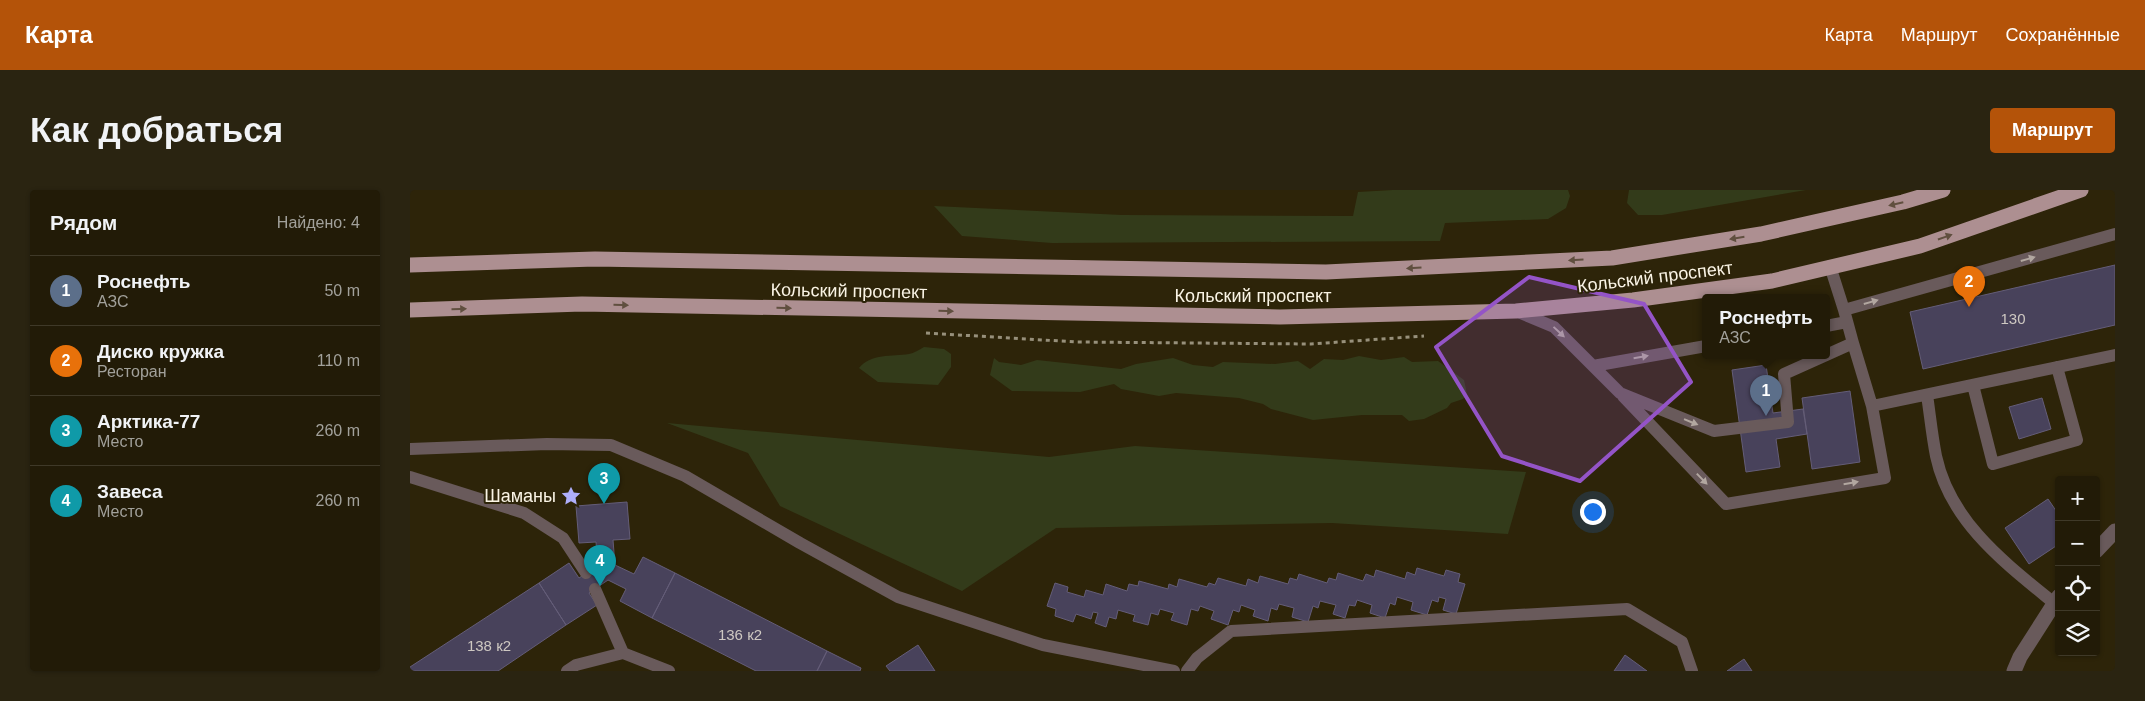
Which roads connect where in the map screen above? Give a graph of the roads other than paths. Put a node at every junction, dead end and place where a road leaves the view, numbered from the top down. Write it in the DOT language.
graph roads {
  1 [pos="1943,190"];
  2 [pos="2081,190"];
  3 [pos="2115,234"];
  4 [pos="410,265"];
  5 [pos="1830,266"];
  6 [pos="410,310"];
  7 [pos="1516,311"];
  8 [pos="1846,316"];
  9 [pos="1830,324"];
  10 [pos="1853,343"];
  11 [pos="1702,347"];
  12 [pos="1830,353"];
  13 [pos="2115,355"];
  14 [pos="1817,359"];
  15 [pos="1593,366"];
  16 [pos="2057,367"];
  17 [pos="1973,385"];
  18 [pos="1620,393"];
  19 [pos="1927,394"];
  20 [pos="1872,406"];
  21 [pos="410,449"];
  22 [pos="410,477"];
  23 [pos="2115,531"];
  24 [pos="2100,547"];
  25 [pos="586,573"];
  26 [pos="595,588"];
  27 [pos="2055,599"];
  28 [pos="2055,602"];
  29 [pos="623,653"];
  30 [pos="567,671"];
  31 [pos="670,671"];
  32 [pos="1174,671"];
  33 [pos="1187,671"];
  34 [pos="1692,671"];
  35 [pos="2014,671"];
  1 -- 4 [label="main road, Кольский проспект, one-way"];
  5 -- 2 [label="main road, Кольский проспект, one-way"];
  8 -- 3 [label="lane, one-way"];
  5 -- 7 [label="main road, Кольский проспект"];
  5 -- 8 [label="lane"];
  6 -- 7 [label="main road, Кольский проспект, one-way"];
  7 -- 15 [label="lane, one-way"];
  8 -- 9 [label="lane"];
  8 -- 10 [label="lane"];
  12 -- 10 [label="lane, one-way"];
  10 -- 20 [label="lane"];
  15 -- 11 [label="lane, one-way"];
  13 -- 16 [label="lane"];
  18 -- 14 [label="lane, one-way"];
  15 -- 18 [label="lane"];
  16 -- 17 [label="lane"];
  16 -- 17 [label="lane"];
  17 -- 19 [label="lane"];
  18 -- 20 [label="lane, one-way"];
  19 -- 20 [label="lane"];
  19 -- 27 [label="lane"];
  21 -- 32 [label="lane"];
  22 -- 25 [label="lane"];
  23 -- 24 [label="street"];
  26 -- 29 [label="lane"];
  28 -- 35 [label="street"];
  29 -- 30 [label="lane"];
  29 -- 31 [label="lane"];
  33 -- 34 [label="lane"];
}
